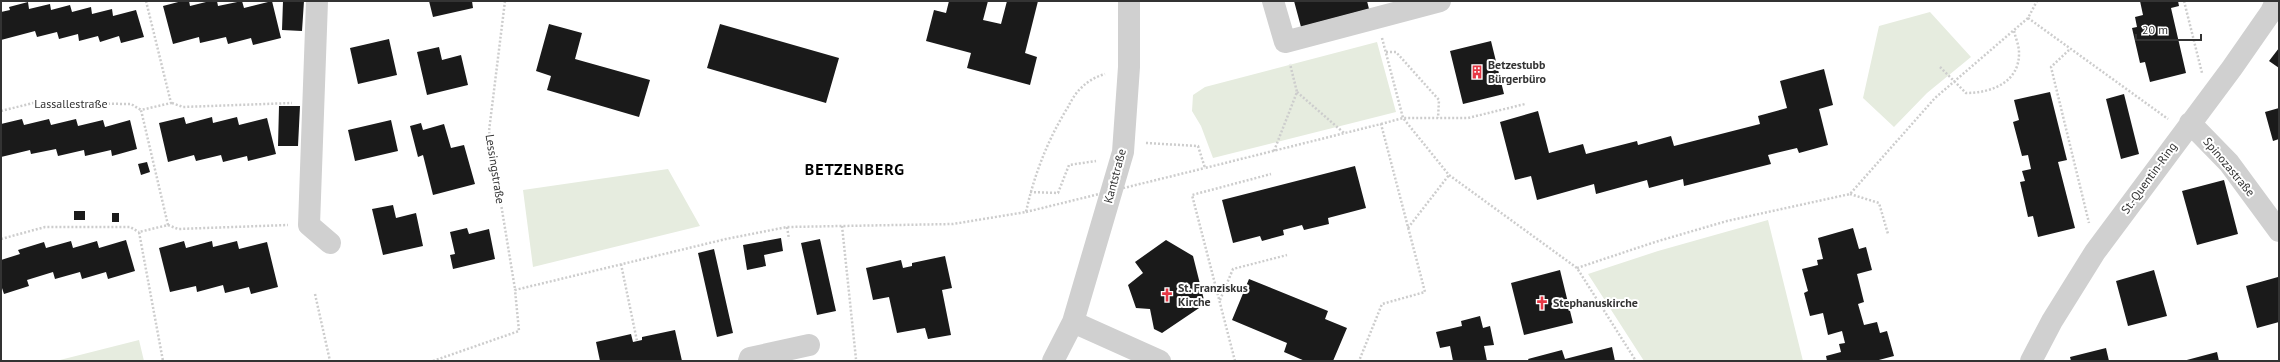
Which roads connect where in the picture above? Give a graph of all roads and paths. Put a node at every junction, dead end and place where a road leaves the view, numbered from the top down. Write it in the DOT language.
graph roads {
  1 [pos="146,1"];
  2 [pos="318,1"];
  3 [pos="505,1"];
  4 [pos="1129,1"];
  5 [pos="1273,1"];
  6 [pos="1440,1"];
  7 [pos="2037,1"];
  8 [pos="2184,1"];
  9 [pos="2276,1"];
  10 [pos="2028,18"];
  11 [pos="2014,30"];
  12 [pos="2069,50"];
  13 [pos="1289,62"];
  14 [pos="1940,67"];
  15 [pos="1106,74"];
  16 [pos="2202,74"];
  17 [pos="1954,82"];
  18 [pos="1297,92"];
  19 [pos="172,103"];
  20 [pos="297,103"];
  21 [pos="1525,104"];
  22 [pos="141,110"];
  23 [pos="1,111"];
  24 [pos="1403,118"];
  25 [pos="1438,118"];
  26 [pos="2182,123"];
  27 [pos="1382,124"];
  28 [pos="1344,133"];
  29 [pos="1144,143"];
  30 [pos="1274,151"];
  31 [pos="1096,161"];
  32 [pos="1205,168"];
  33 [pos="1271,174"];
  34 [pos="1449,175"];
  35 [pos="1030,192"];
  36 [pos="1850,194"];
  37 [pos="2273,211"];
  38 [pos="1026,212"];
  39 [pos="168,225"];
  40 [pos="291,225"];
  41 [pos="842,226"];
  42 [pos="2089,226"];
  43 [pos="787,227"];
  44 [pos="1408,228"];
  45 [pos="2279,231"];
  46 [pos="139,232"];
  47 [pos="1888,234"];
  48 [pos="1,239"];
  49 [pos="789,240"];
  50 [pos="330,243"];
  51 [pos="1287,255"];
  52 [pos="621,264"];
  53 [pos="1577,268"];
  54 [pos="514,290"];
  55 [pos="315,294"];
  56 [pos="1220,301"];
  57 [pos="1073,322"];
  58 [pos="638,341"];
  59 [pos="809,345"];
  60 [pos="856,359"];
  61 [pos="163,361"];
  62 [pos="330,361"];
  63 [pos="433,361"];
  64 [pos="749,361"];
  65 [pos="1052,361"];
  66 [pos="1160,361"];
  67 [pos="1235,361"];
  68 [pos="1359,361"];
  69 [pos="1636,361"];
  70 [pos="2031,361"];
  1 -- 19 [label="path"];
  2 -- 50 [label="street"];
  3 -- 54 [label="path, Lessingstraße"];
  4 -- 57 [label="street, Kantstraße"];
  5 -- 6 [label="street"];
  7 -- 10 [label="path"];
  8 -- 16 [label="path"];
  9 -- 26 [label="street, St.-Quentin-Ring"];
  10 -- 11 [label="path"];
  10 -- 12 [label="path"];
  11 -- 17 [label="path"];
  11 -- 17 [label="path"];
  12 -- 26 [label="path"];
  12 -- 42 [label="path"];
  13 -- 18 [label="path"];
  14 -- 17 [label="path"];
  15 -- 35 [label="path"];
  17 -- 36 [label="path"];
  18 -- 28 [label="path"];
  18 -- 30 [label="path"];
  19 -- 20 [label="path"];
  19 -- 22 [label="path"];
  21 -- 25 [label="path"];
  22 -- 23 [label="path, Lassallestraße"];
  22 -- 39 [label="path"];
  24 -- 25 [label="path"];
  24 -- 25 [label="path"];
  24 -- 27 [label="path"];
  24 -- 34 [label="path"];
  26 -- 37 [label="street, Spinozastraße"];
  26 -- 70 [label="street, St.-Quentin-Ring"];
  27 -- 28 [label="path"];
  27 -- 44 [label="path"];
  28 -- 30 [label="path"];
  29 -- 32 [label="path"];
  30 -- 32 [label="path"];
  31 -- 35 [label="path"];
  32 -- 38 [label="path, bridge"];
  33 -- 56 [label="path"];
  34 -- 44 [label="path"];
  34 -- 53 [label="path"];
  35 -- 38 [label="path"];
  36 -- 47 [label="path"];
  36 -- 53 [label="path"];
  37 -- 45 [label="street, Spinozastraße"];
  38 -- 41 [label="path"];
  39 -- 40 [label="path"];
  39 -- 46 [label="path"];
  41 -- 43 [label="path"];
  41 -- 60 [label="path"];
  43 -- 49 [label="path"];
  43 -- 52 [label="path"];
  44 -- 68 [label="path"];
  46 -- 48 [label="path"];
  46 -- 61 [label="path"];
  51 -- 56 [label="path"];
  52 -- 54 [label="path"];
  52 -- 58 [label="path"];
  53 -- 69 [label="path"];
  54 -- 63 [label="path, Lessingstraße"];
  55 -- 62 [label="path"];
  56 -- 67 [label="path"];
  57 -- 65 [label="street, Kantstraße"];
  57 -- 66 [label="street"];
  59 -- 64 [label="street"];
}
